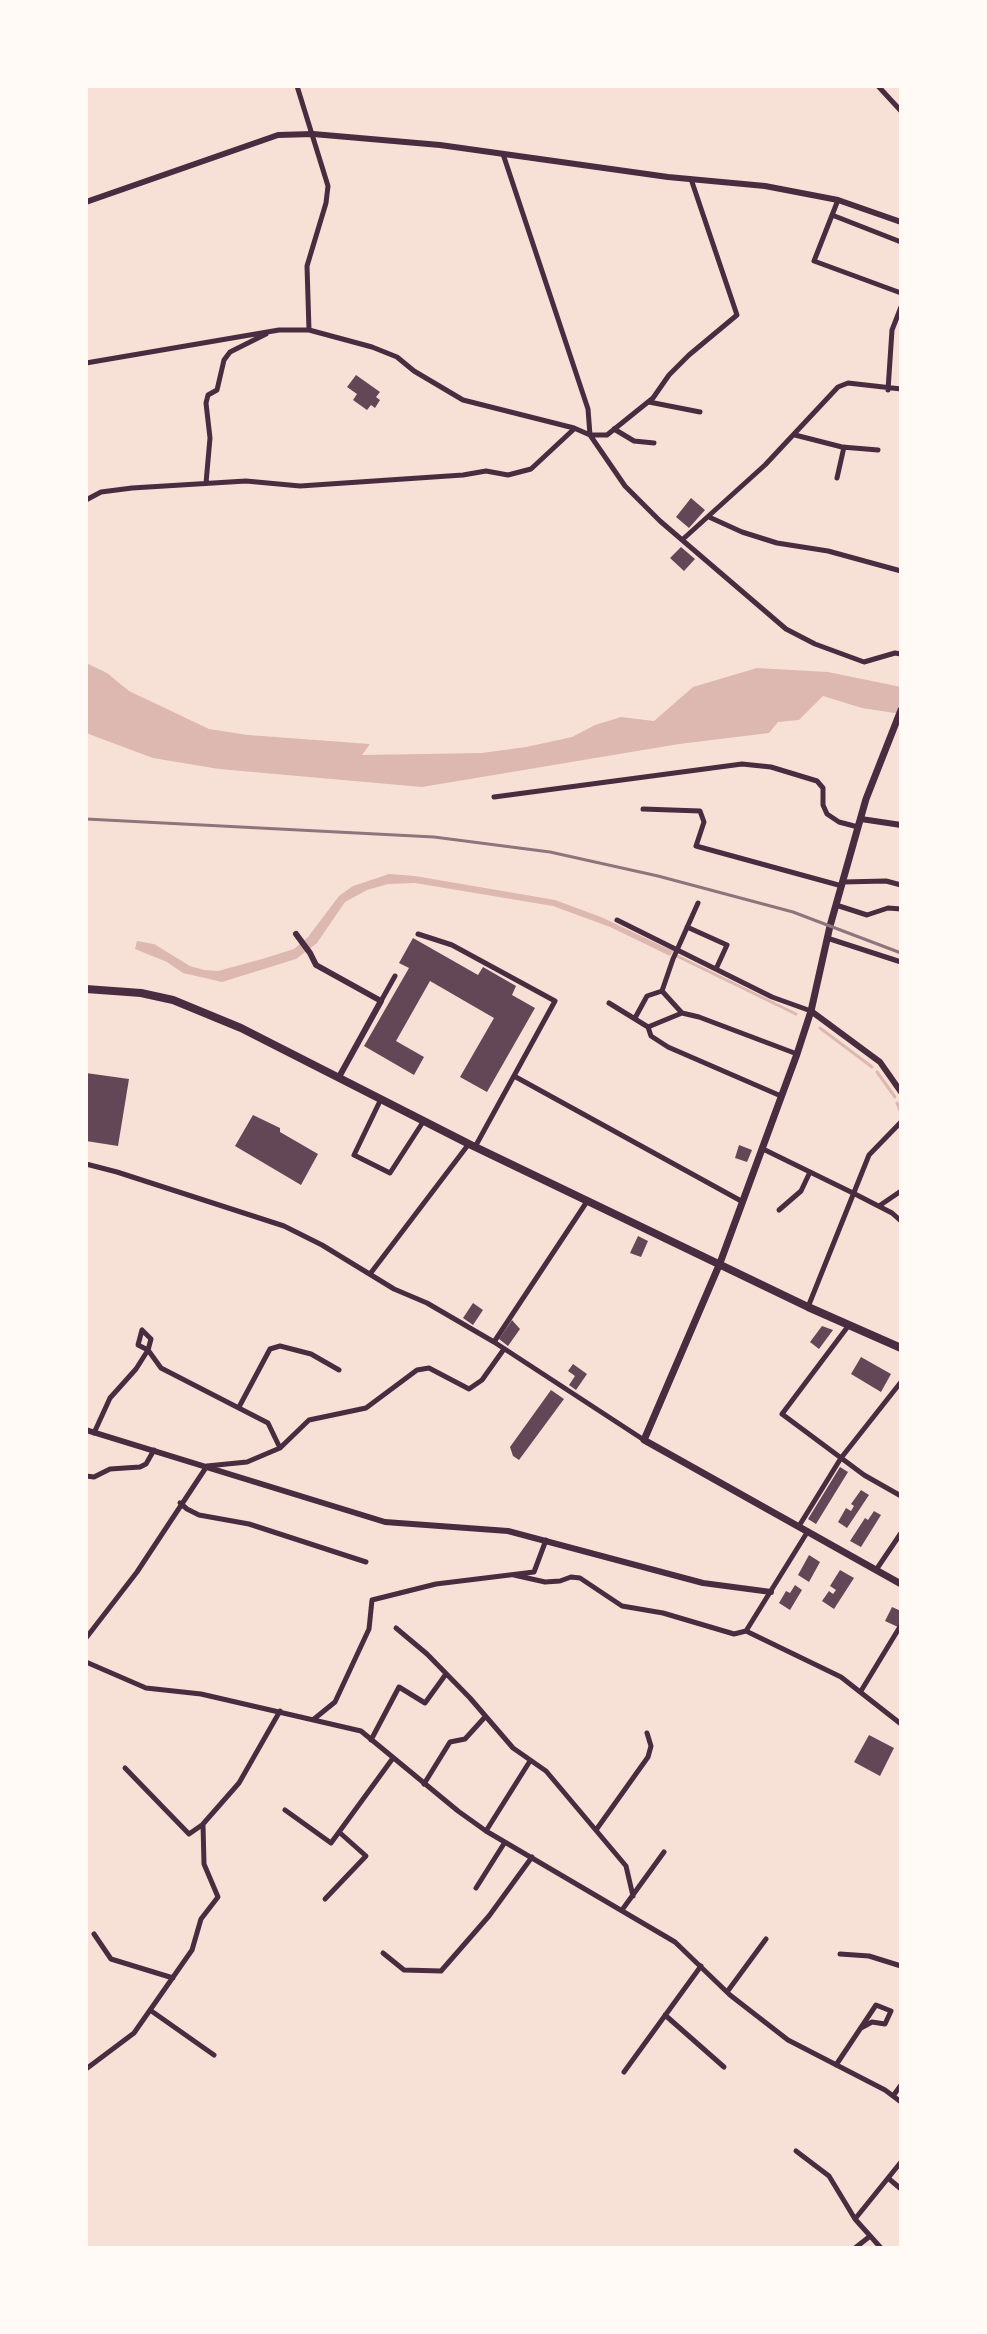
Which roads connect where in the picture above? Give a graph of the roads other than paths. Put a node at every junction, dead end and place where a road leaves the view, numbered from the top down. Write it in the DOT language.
graph roads {
  1 [pos="297,86"];
  2 [pos="878,86"];
  3 [pos="901,111"];
  4 [pos="313,134"];
  5 [pos="503,153"];
  6 [pos="691,179"];
  7 [pos="838,200"];
  8 [pos="86,202"];
  9 [pos="832,215"];
  10 [pos="901,222"];
  11 [pos="901,242"];
  12 [pos="901,293"];
  13 [pos="901,307"];
  14 [pos="309,330"];
  15 [pos="270,331"];
  16 [pos="86,363"];
  17 [pos="901,389"];
  18 [pos="888,390"];
  19 [pos="648,401"];
  20 [pos="700,412"];
  21 [pos="574,428"];
  22 [pos="614,429"];
  23 [pos="590,435"];
  24 [pos="795,435"];
  25 [pos="654,443"];
  26 [pos="844,447"];
  27 [pos="878,450"];
  28 [pos="837,478"];
  29 [pos="206,483"];
  30 [pos="86,500"];
  31 [pos="709,517"];
  32 [pos="682,540"];
  33 [pos="901,571"];
  34 [pos="901,654"];
  35 [pos="901,710"];
  36 [pos="494,797"];
  37 [pos="643,809"];
  38 [pos="860,823"];
  39 [pos="901,825"];
  40 [pos="842,884"];
  41 [pos="901,885"];
  42 [pos="698,903"];
  43 [pos="836,905"];
  44 [pos="901,909"];
  45 [pos="617,920"];
  46 [pos="687,927"];
  47 [pos="418,934"];
  48 [pos="298,936"];
  49 [pos="827,938"];
  50 [pos="677,950"];
  51 [pos="901,962"];
  52 [pos="716,969"];
  53 [pos="395,976"];
  54 [pos="86,989"];
  55 [pos="662,991"];
  56 [pos="381,1001"];
  57 [pos="609,1003"];
  58 [pos="811,1011"];
  59 [pos="682,1013"];
  60 [pos="635,1018"];
  61 [pos="648,1027"];
  62 [pos="797,1054"];
  63 [pos="514,1076"];
  64 [pos="339,1077"];
  65 [pos="901,1092"];
  66 [pos="782,1096"];
  67 [pos="381,1099"];
  68 [pos="423,1122"];
  69 [pos="901,1122"];
  70 [pos="472,1145"];
  71 [pos="763,1149"];
  72 [pos="86,1164"];
  73 [pos="810,1172"];
  74 [pos="901,1191"];
  75 [pos="855,1194"];
  76 [pos="588,1200"];
  77 [pos="743,1202"];
  78 [pos="879,1206"];
  79 [pos="779,1210"];
  80 [pos="901,1221"];
  81 [pos="720,1263"];
  82 [pos="370,1274"];
  83 [pos="808,1307"];
  84 [pos="849,1325"];
  85 [pos="494,1342"];
  86 [pos="901,1348"];
  87 [pos="504,1349"];
  88 [pos="339,1370"];
  89 [pos="901,1382"];
  90 [pos="239,1407"];
  91 [pos="86,1430"];
  92 [pos="94,1433"];
  93 [pos="644,1440"];
  94 [pos="280,1448"];
  95 [pos="154,1450"];
  96 [pos="841,1458"];
  97 [pos="207,1466"];
  98 [pos="86,1476"];
  99 [pos="901,1496"];
  100 [pos="180,1503"];
  101 [pos="799,1526"];
  102 [pos="808,1531"];
  103 [pos="901,1533"];
  104 [pos="546,1540"];
  105 [pos="366,1562"];
  106 [pos="876,1570"];
  107 [pos="510,1574"];
  108 [pos="901,1584"];
  109 [pos="771,1592"];
  110 [pos="901,1625"];
  111 [pos="396,1628"];
  112 [pos="746,1631"];
  113 [pos="86,1638"];
  114 [pos="86,1662"];
  115 [pos="446,1674"];
  116 [pos="861,1691"];
  117 [pos="280,1711"];
  118 [pos="485,1717"];
  119 [pos="313,1720"];
  120 [pos="901,1724"];
  121 [pos="647,1733"];
  122 [pos="371,1740"];
  123 [pos="393,1758"];
  124 [pos="530,1761"];
  125 [pos="125,1768"];
  126 [pos="424,1784"];
  127 [pos="285,1810"];
  128 [pos="203,1824"];
  129 [pos="596,1830"];
  130 [pos="486,1831"];
  131 [pos="339,1832"];
  132 [pos="505,1842"];
  133 [pos="664,1852"];
  134 [pos="532,1857"];
  135 [pos="476,1888"];
  136 [pos="633,1896"];
  137 [pos="325,1899"];
  138 [pos="622,1910"];
  139 [pos="94,1934"];
  140 [pos="766,1939"];
  141 [pos="383,1953"];
  142 [pos="840,1954"];
  143 [pos="701,1966"];
  144 [pos="901,1966"];
  145 [pos="173,1978"];
  146 [pos="727,1992"];
  147 [pos="150,2010"];
  148 [pos="665,2015"];
  149 [pos="861,2028"];
  150 [pos="214,2055"];
  151 [pos="836,2065"];
  152 [pos="724,2067"];
  153 [pos="86,2069"];
  154 [pos="624,2072"];
  155 [pos="901,2085"];
  156 [pos="893,2096"];
  157 [pos="901,2102"];
  158 [pos="796,2151"];
  159 [pos="901,2162"];
  160 [pos="888,2178"];
  161 [pos="901,2189"];
  162 [pos="855,2219"];
  163 [pos="869,2237"];
  164 [pos="855,2248"];
  165 [pos="881,2248"];
  1 -- 4 [label="street"];
  2 -- 3 [label="street"];
  4 -- 5 [label="street"];
  4 -- 8 [label="street"];
  4 -- 14 [label="street"];
  5 -- 6 [label="street"];
  5 -- 23 [label="street"];
  6 -- 7 [label="street"];
  6 -- 19 [label="street"];
  7 -- 9 [label="street"];
  7 -- 10 [label="street"];
  9 -- 11 [label="street"];
  9 -- 12 [label="street"];
  13 -- 18 [label="street"];
  14 -- 15 [label="street"];
  14 -- 21 [label="street"];
  15 -- 16 [label="street"];
  15 -- 29 [label="street"];
  17 -- 18 [label="street"];
  18 -- 24 [label="street"];
  19 -- 20 [label="street"];
  19 -- 22 [label="street"];
  21 -- 23 [label="street"];
  21 -- 29 [label="street"];
  22 -- 23 [label="street"];
  22 -- 25 [label="street"];
  23 -- 32 [label="street"];
  24 -- 26 [label="street"];
  24 -- 31 [label="street"];
  26 -- 27 [label="street"];
  26 -- 28 [label="street"];
  29 -- 30 [label="street"];
  31 -- 32 [label="street"];
  31 -- 33 [label="street"];
  32 -- 34 [label="street"];
  35 -- 38 [label="main road"];
  36 -- 38 [label="street"];
  37 -- 40 [label="street"];
  38 -- 39 [label="street"];
  38 -- 40 [label="main road"];
  40 -- 41 [label="street"];
  40 -- 43 [label="main road"];
  42 -- 46 [label="street"];
  43 -- 44 [label="street"];
  43 -- 49 [label="main road"];
  45 -- 50 [label="street"];
  46 -- 50 [label="street"];
  46 -- 52 [label="street"];
  47 -- 63 [label="street"];
  48 -- 56 [label="street"];
  49 -- 51 [label="street"];
  49 -- 58 [label="main road"];
  50 -- 52 [label="street"];
  50 -- 55 [label="street"];
  52 -- 58 [label="street"];
  53 -- 56 [label="street"];
  54 -- 64 [label="highway"];
  55 -- 59 [label="street"];
  55 -- 60 [label="street"];
  56 -- 64 [label="street"];
  57 -- 60 [label="street"];
  58 -- 62 [label="main road"];
  58 -- 65 [label="street"];
  59 -- 61 [label="street"];
  59 -- 62 [label="street"];
  60 -- 61 [label="street"];
  61 -- 66 [label="street"];
  62 -- 66 [label="main road"];
  63 -- 70 [label="street"];
  63 -- 77 [label="street"];
  64 -- 67 [label="highway"];
  66 -- 71 [label="main road"];
  67 -- 68 [label="highway"];
  67 -- 68 [label="street"];
  68 -- 70 [label="highway"];
  69 -- 75 [label="street"];
  70 -- 76 [label="highway"];
  70 -- 82 [label="street"];
  71 -- 73 [label="street"];
  71 -- 77 [label="main road"];
  72 -- 82 [label="street"];
  73 -- 75 [label="street"];
  73 -- 79 [label="street"];
  74 -- 78 [label="street"];
  75 -- 78 [label="street"];
  75 -- 83 [label="street"];
  76 -- 81 [label="highway"];
  76 -- 85 [label="street"];
  77 -- 81 [label="main road"];
  78 -- 80 [label="street"];
  81 -- 83 [label="highway"];
  81 -- 93 [label="main road"];
  82 -- 85 [label="street"];
  83 -- 84 [label="highway"];
  84 -- 86 [label="highway"];
  84 -- 96 [label="street"];
  85 -- 87 [label="street"];
  87 -- 93 [label="street"];
  87 -- 94 [label="street"];
  88 -- 90 [label="street"];
  89 -- 96 [label="street"];
  90 -- 92 [label="street"];
  90 -- 94 [label="street"];
  91 -- 92 [label="street"];
  92 -- 95 [label="street"];
  93 -- 101 [label="main road"];
  94 -- 97 [label="street"];
  95 -- 97 [label="street"];
  95 -- 98 [label="street"];
  96 -- 99 [label="street"];
  96 -- 101 [label="street"];
  97 -- 100 [label="street"];
  97 -- 104 [label="street"];
  100 -- 105 [label="street"];
  100 -- 113 [label="street"];
  101 -- 102 [label="main road"];
  102 -- 106 [label="main road"];
  102 -- 109 [label="street"];
  103 -- 106 [label="street"];
  104 -- 107 [label="street"];
  104 -- 109 [label="street"];
  106 -- 108 [label="main road"];
  107 -- 112 [label="street"];
  107 -- 119 [label="street"];
  109 -- 112 [label="street"];
  110 -- 116 [label="street"];
  111 -- 115 [label="street"];
  112 -- 116 [label="street"];
  114 -- 117 [label="street"];
  115 -- 118 [label="street"];
  115 -- 122 [label="street"];
  116 -- 120 [label="street"];
  117 -- 119 [label="street"];
  117 -- 128 [label="street"];
  118 -- 124 [label="street"];
  118 -- 126 [label="street"];
  119 -- 122 [label="street"];
  121 -- 129 [label="street"];
  122 -- 123 [label="street"];
  123 -- 126 [label="street"];
  123 -- 131 [label="street"];
  124 -- 129 [label="street"];
  124 -- 130 [label="street"];
  125 -- 128 [label="street"];
  126 -- 130 [label="street"];
  127 -- 131 [label="street"];
  128 -- 145 [label="street"];
  129 -- 136 [label="street"];
  130 -- 132 [label="street"];
  131 -- 137 [label="street"];
  132 -- 134 [label="street"];
  132 -- 135 [label="street"];
  133 -- 136 [label="street"];
  134 -- 138 [label="street"];
  134 -- 141 [label="street"];
  136 -- 138 [label="street"];
  138 -- 143 [label="street"];
  139 -- 145 [label="street"];
  140 -- 146 [label="street"];
  142 -- 144 [label="street"];
  143 -- 146 [label="street"];
  143 -- 148 [label="street"];
  145 -- 147 [label="street"];
  146 -- 151 [label="street"];
  147 -- 150 [label="street"];
  147 -- 153 [label="street"];
  148 -- 152 [label="street"];
  148 -- 154 [label="street"];
  149 -- 149 [label="street"];
  149 -- 151 [label="street"];
  151 -- 156 [label="street"];
  155 -- 156 [label="street"];
  156 -- 157 [label="street"];
  158 -- 162 [label="street"];
  159 -- 160 [label="street"];
  160 -- 161 [label="street"];
  160 -- 162 [label="street"];
  162 -- 163 [label="street"];
  163 -- 164 [label="street"];
  163 -- 165 [label="street"];
}
